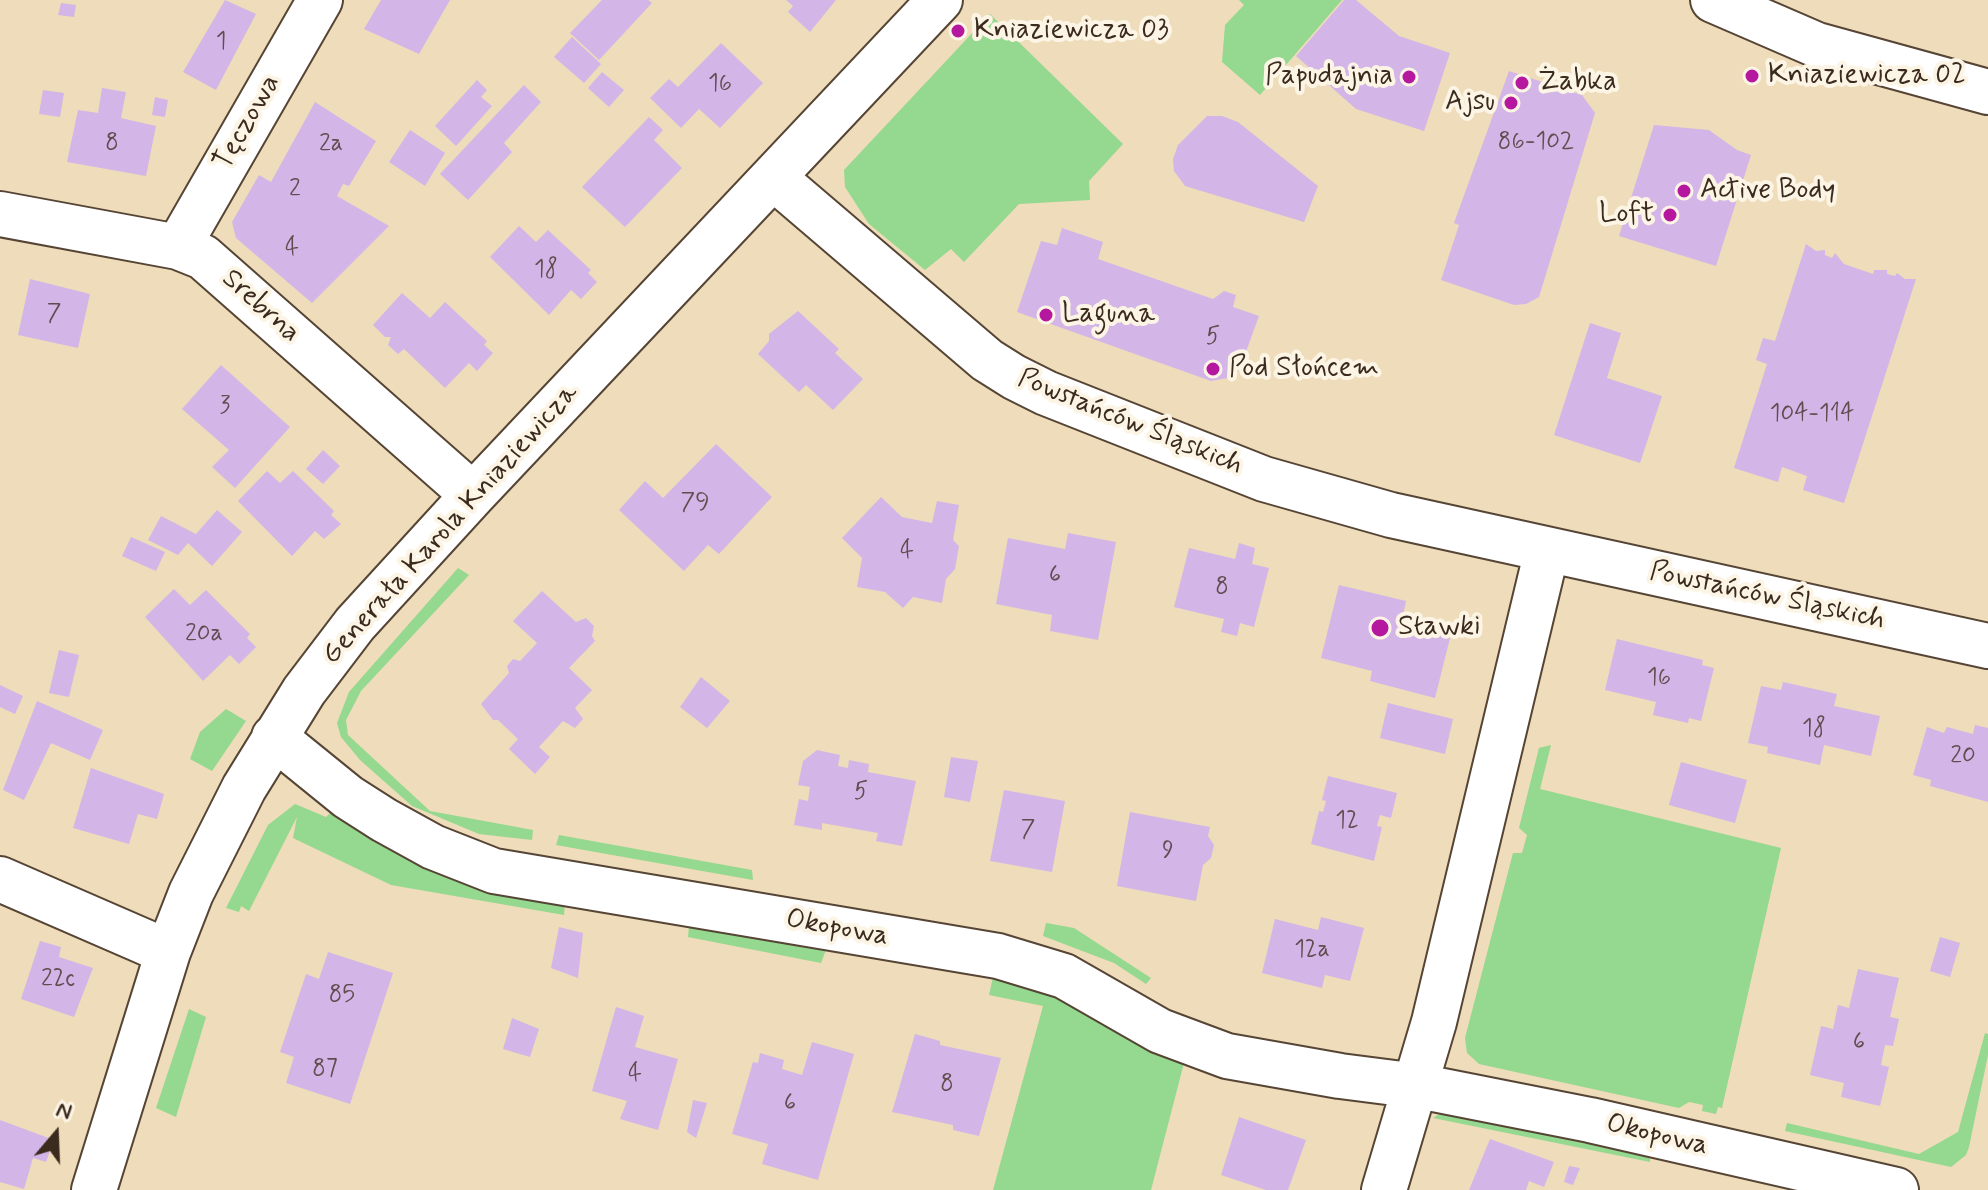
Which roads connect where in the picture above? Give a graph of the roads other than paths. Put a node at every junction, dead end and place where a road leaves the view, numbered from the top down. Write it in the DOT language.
graph roads {
  1 [pos="320,0"];
  2 [pos="940,0"];
  3 [pos="1713,0"];
  4 [pos="1988,92"];
  5 [pos="774,178"];
  6 [pos="0,214"];
  7 [pos="178,247"];
  8 [pos="473,495"];
  9 [pos="1547,550"];
  10 [pos="1988,646"];
  11 [pos="274,737"];
  12 [pos="0,879"];
  13 [pos="168,952"];
  14 [pos="1418,1086"];
  15 [pos="94,1190"];
  16 [pos="1384,1190"];
  17 [pos="1896,1190"];
  1 -- 7 [label="street, Tęczowa"];
  2 -- 5 [label="street, Generała Karola Kniaziewicza"];
  3 -- 4 [label="street"];
  5 -- 8 [label="street, Generała Karola Kniaziewicza"];
  5 -- 9 [label="street, Powstańców Śląskich"];
  6 -- 7 [label="street, Srebrna"];
  7 -- 8 [label="street, Srebrna"];
  8 -- 11 [label="street, Generała Karola Kniaziewicza"];
  9 -- 10 [label="street, Powstańców Śląskich"];
  9 -- 14 [label="street"];
  11 -- 13 [label="street, Generała Karola Kniaziewicza"];
  11 -- 14 [label="street, Okopowa"];
  12 -- 13 [label="street"];
  13 -- 15 [label="street, Generała Karola Kniaziewicza"];
  14 -- 16 [label="street"];
  14 -- 17 [label="street, Okopowa"];
}
